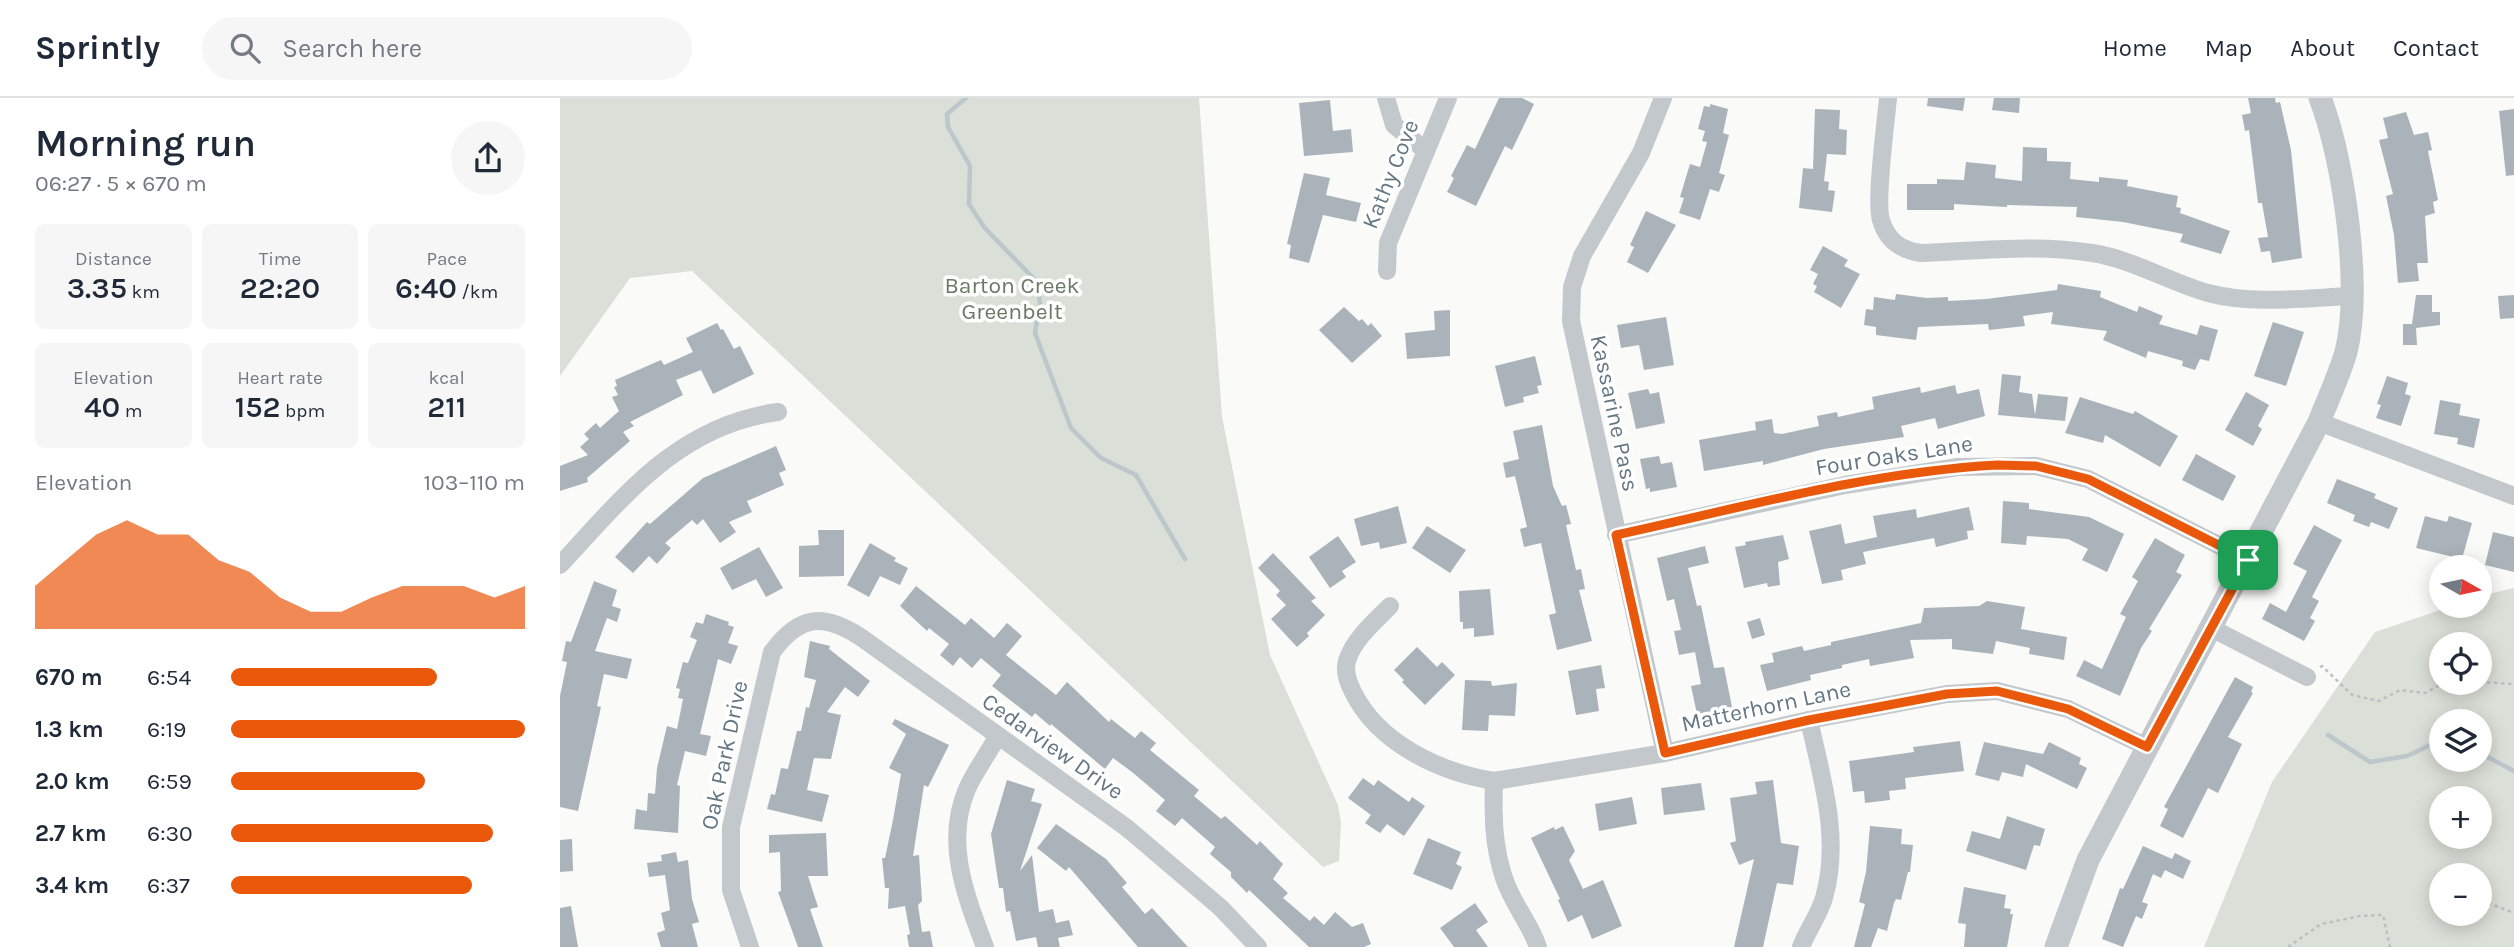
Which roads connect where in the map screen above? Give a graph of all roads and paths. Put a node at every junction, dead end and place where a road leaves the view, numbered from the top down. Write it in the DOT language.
graph roads {
  1 [pos="1386,98"];
  2 [pos="1448,98"];
  3 [pos="1663,98"];
  4 [pos="1888,98"];
  5 [pos="2320,98"];
  6 [pos="1425,150"];
  7 [pos="1387,271"];
  8 [pos="2352,296"];
  9 [pos="778,412"];
  10 [pos="2319,422"];
  11 [pos="2514,496"];
  12 [pos="1616,535"];
  13 [pos="2248,560"];
  14 [pos="560,565"];
  15 [pos="1390,606"];
  16 [pos="800,624"];
  17 [pos="2211,628"];
  18 [pos="2307,677"];
  19 [pos="2492,683"];
  20 [pos="2514,684"];
  21 [pos="2429,690"];
  22 [pos="1809,720"];
  23 [pos="997,737"];
  24 [pos="2147,747"];
  25 [pos="1665,753"];
  26 [pos="1494,781"];
  27 [pos="2492,905"];
  28 [pos="2514,913"];
  29 [pos="750,947"];
  30 [pos="985,947"];
  31 [pos="1258,947"];
  32 [pos="1538,947"];
  33 [pos="1801,947"];
  34 [pos="2056,947"];
  35 [pos="2288,947"];
  36 [pos="2390,947"];
  1 -- 6 [label="street"];
  2 -- 6 [label="street, Kathy Cove"];
  3 -- 12 [label="street, Kassarine Pass"];
  4 -- 8 [label="street"];
  5 -- 8 [label="street"];
  6 -- 7 [label="street, Kathy Cove"];
  8 -- 10 [label="street"];
  9 -- 14 [label="street"];
  10 -- 11 [label="street"];
  10 -- 13 [label="street"];
  12 -- 13 [label="street, Four Oaks Lane"];
  12 -- 25 [label="street, Kassarine Pass"];
  13 -- 17 [label="street"];
  15 -- 26 [label="street, Matterhorn Lane"];
  16 -- 23 [label="street, Cedarview Drive"];
  16 -- 29 [label="street, Oak Park Drive"];
  17 -- 18 [label="street"];
  17 -- 24 [label="street"];
  18 -- 21 [label="path"];
  19 -- 20 [label="path"];
  22 -- 24 [label="street, Matterhorn Lane"];
  22 -- 25 [label="street, Matterhorn Lane"];
  22 -- 33 [label="street"];
  23 -- 30 [label="street"];
  23 -- 31 [label="street, Cedarview Drive"];
  24 -- 34 [label="street"];
  25 -- 26 [label="street, Matterhorn Lane"];
  26 -- 32 [label="street"];
  27 -- 28 [label="path"];
  35 -- 36 [label="path"];
}
